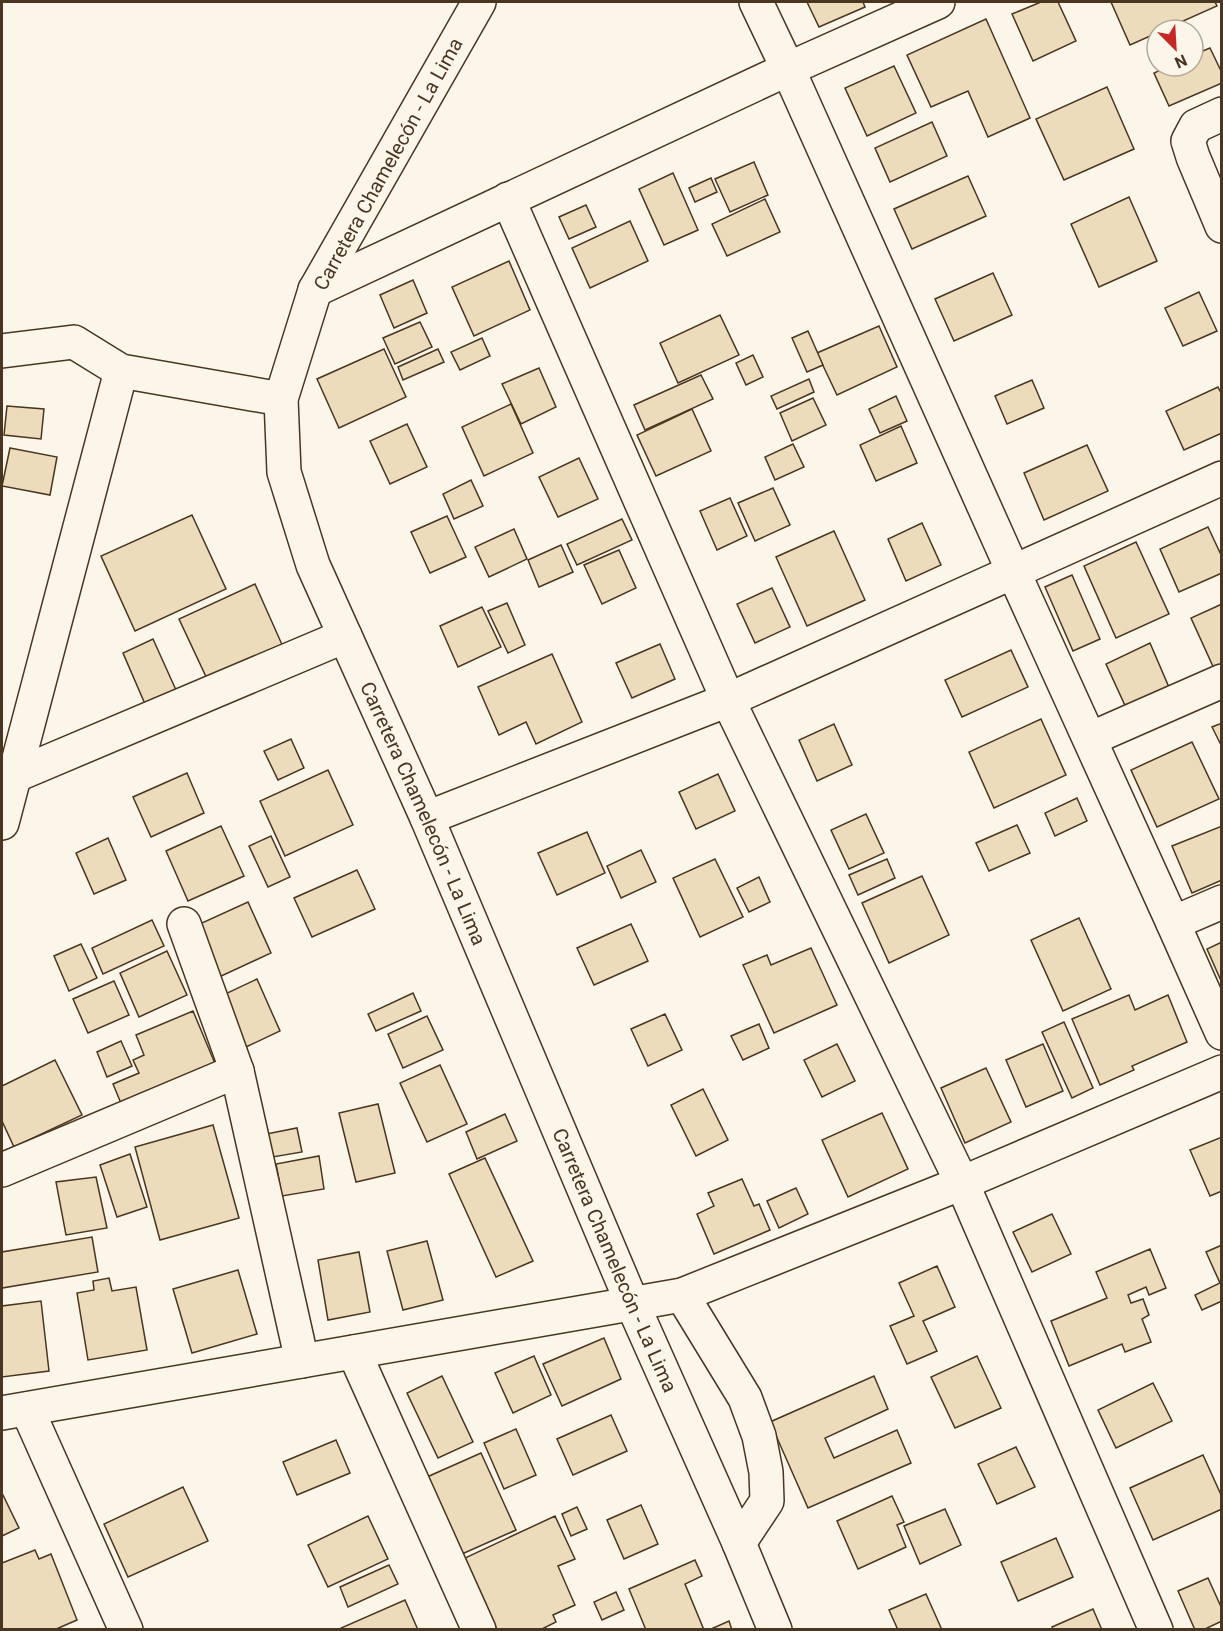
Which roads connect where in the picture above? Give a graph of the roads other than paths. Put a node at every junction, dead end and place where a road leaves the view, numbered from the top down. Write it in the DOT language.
graph roads {
  1 [pos="479,2"];
  2 [pos="756,2"];
  3 [pos="938,2"];
  4 [pos="788,69"];
  5 [pos="1221,114"];
  6 [pos="508,199"];
  7 [pos="1221,226"];
  8 [pos="315,290"];
  9 [pos="2,351"];
  10 [pos="121,371"];
  11 [pos="281,399"];
  12 [pos="1221,478"];
  13 [pos="1013,572"];
  14 [pos="345,636"];
  15 [pos="1221,681"];
  16 [pos="728,700"];
  17 [pos="1089,739"];
  18 [pos="14,776"];
  19 [pos="427,818"];
  20 [pos="2,824"];
  21 [pos="1221,902"];
  22 [pos="1173,923"];
  23 [pos="184,924"];
  24 [pos="1221,1033"];
  25 [pos="237,1071"];
  26 [pos="1221,1072"];
  27 [pos="2,1170"];
  28 [pos="962,1183"];
  29 [pos="682,1295"];
  30 [pos="632,1303"];
  31 [pos="354,1352"];
  32 [pos="302,1361"];
  33 [pos="14,1411"];
  34 [pos="739,1543"];
  35 [pos="126,1629"];
  36 [pos="479,1629"];
  37 [pos="775,1629"];
  38 [pos="1156,1629"];
  1 -- 8 [label="street, Carretera Chamelecón - La Lima"];
  2 -- 4 [label="street"];
  3 -- 4 [label="street"];
  4 -- 6 [label="street"];
  4 -- 13 [label="street"];
  5 -- 7 [label="street"];
  6 -- 8 [label="street"];
  6 -- 16 [label="street"];
  8 -- 11 [label="street, Carretera Chamelecón - La Lima"];
  9 -- 10 [label="street"];
  10 -- 11 [label="street"];
  10 -- 18 [label="street"];
  11 -- 14 [label="street, Carretera Chamelecón - La Lima"];
  12 -- 13 [label="street"];
  13 -- 16 [label="street"];
  13 -- 17 [label="street"];
  14 -- 18 [label="street"];
  14 -- 19 [label="street, Carretera Chamelecón - La Lima"];
  15 -- 17 [label="street"];
  16 -- 19 [label="street"];
  16 -- 28 [label="street"];
  17 -- 22 [label="street"];
  18 -- 20 [label="street"];
  19 -- 30 [label="street, Carretera Chamelecón - La Lima"];
  21 -- 22 [label="street"];
  22 -- 24 [label="street"];
  23 -- 25 [label="street"];
  25 -- 27 [label="street"];
  25 -- 32 [label="street"];
  26 -- 28 [label="street"];
  28 -- 29 [label="street"];
  28 -- 38 [label="street"];
  29 -- 30 [label="street"];
  29 -- 34 [label="street"];
  30 -- 31 [label="street"];
  30 -- 34 [label="street, Carretera Chamelecón - La Lima"];
  31 -- 32 [label="street"];
  31 -- 36 [label="street"];
  32 -- 33 [label="street"];
  33 -- 35 [label="street"];
  34 -- 37 [label="street, Carretera Chamelecón - La Lima"];
}
